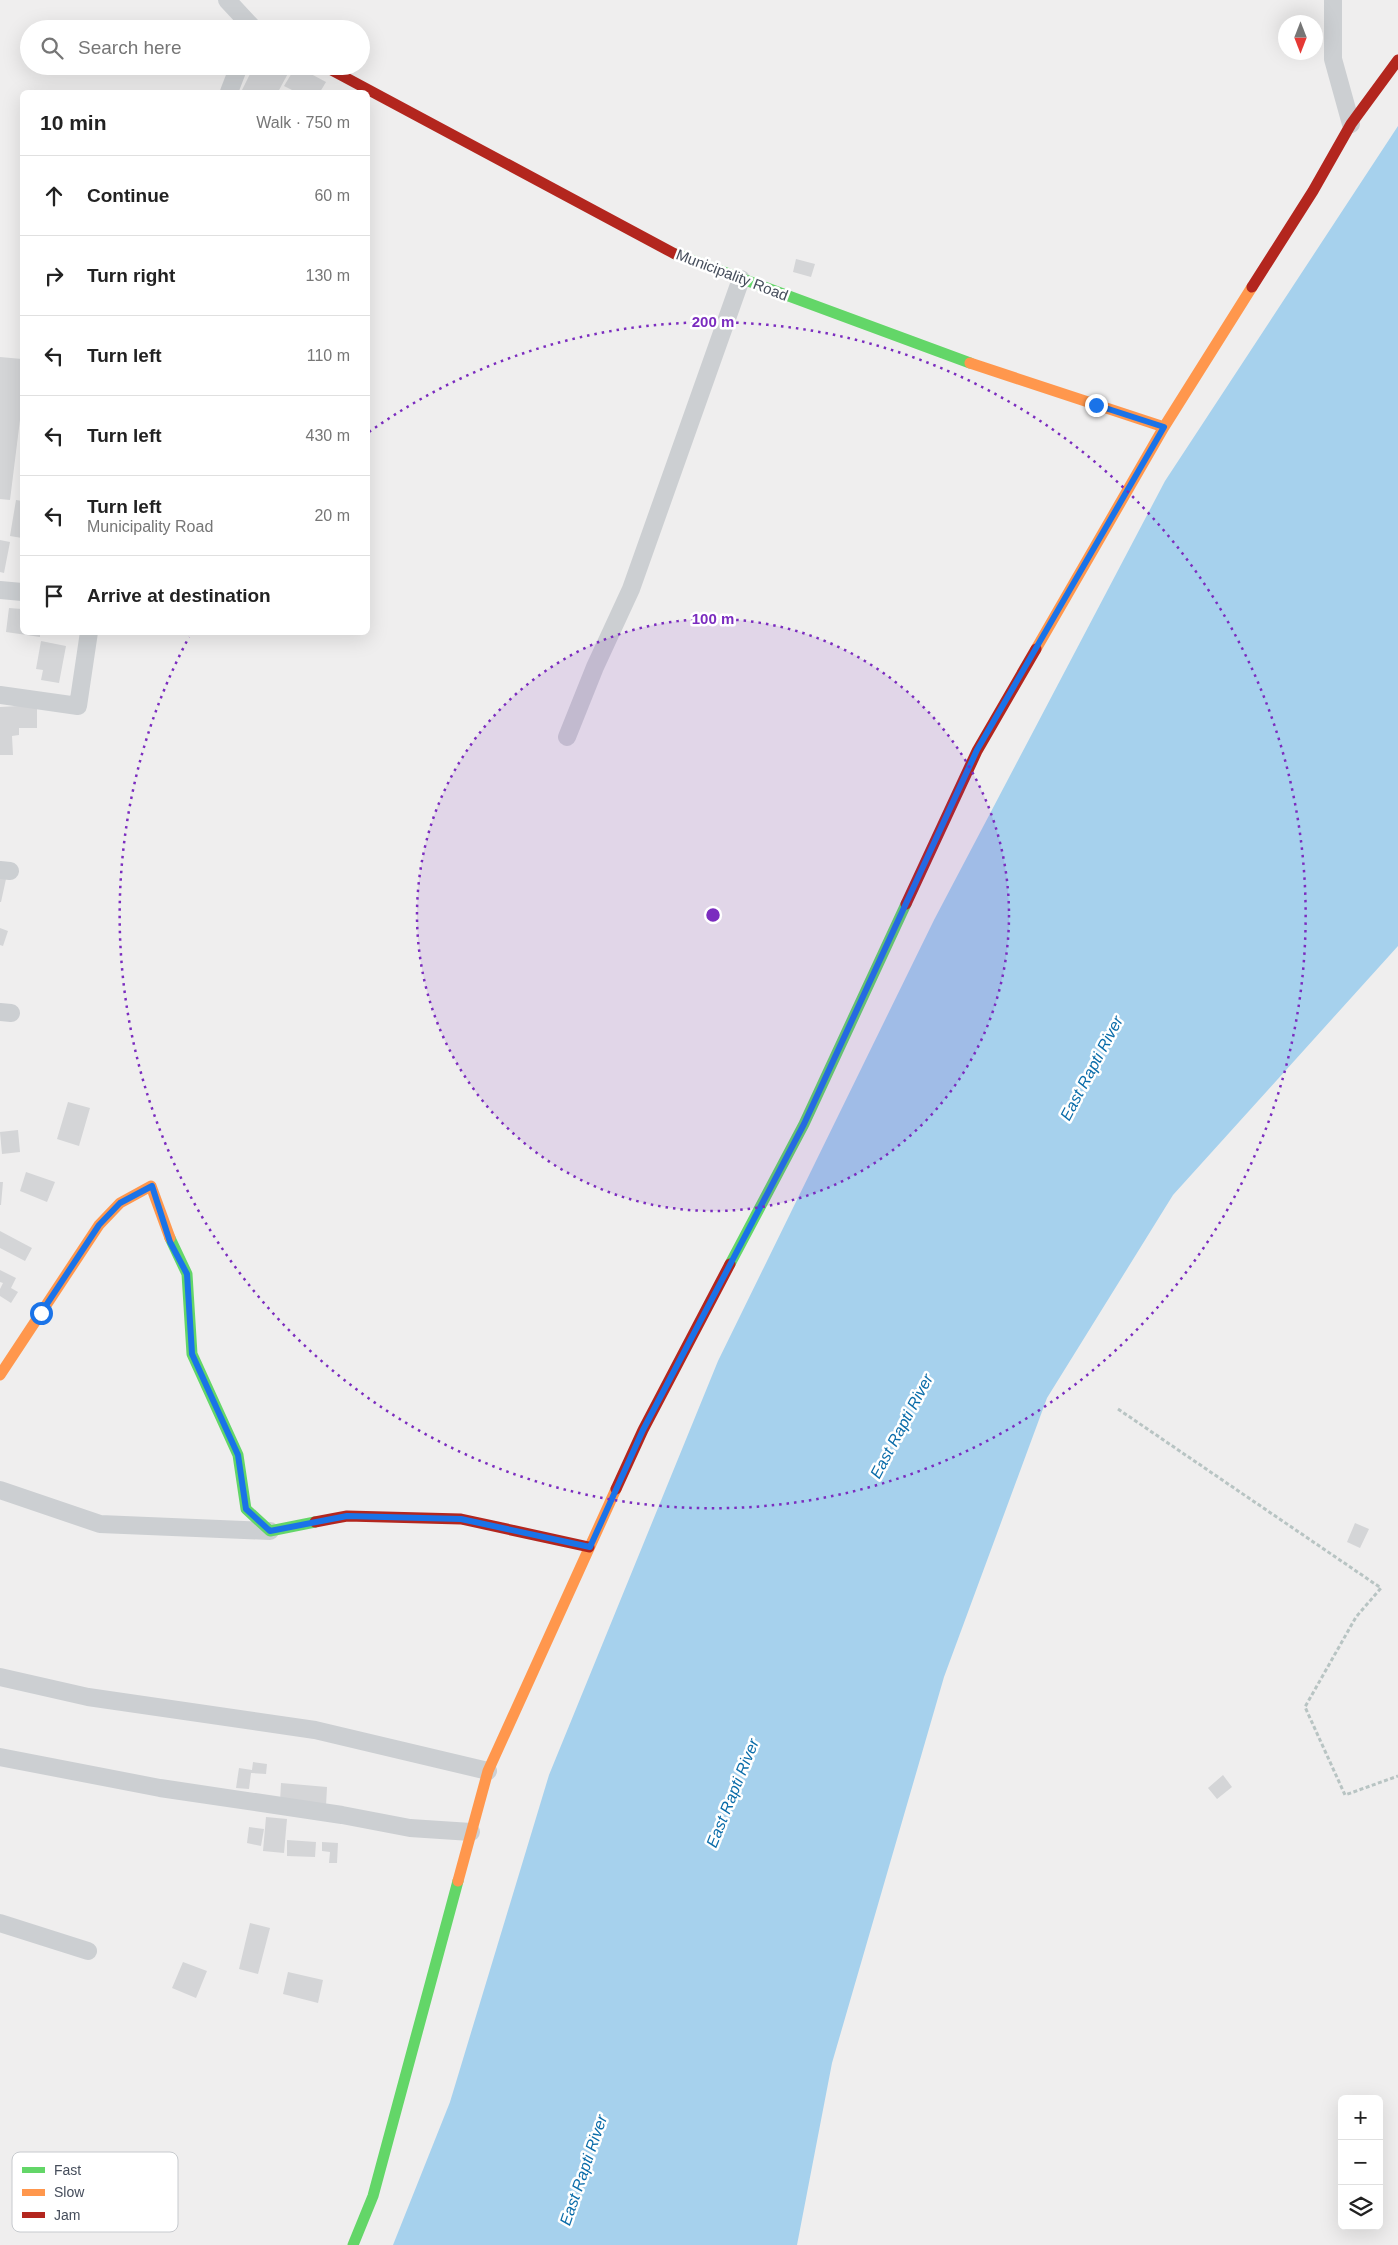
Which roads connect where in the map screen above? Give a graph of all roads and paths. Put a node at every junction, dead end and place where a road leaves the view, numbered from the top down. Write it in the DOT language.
graph roads {
  1 [pos="228,0"];
  2 [pos="1333,0"];
  3 [pos="246,20"];
  4 [pos="1398,60"];
  5 [pos="236,75"];
  6 [pos="341,75"];
  7 [pos="230,90"];
  8 [pos="369,90"];
  9 [pos="370,91"];
  10 [pos="1351,124"];
  11 [pos="741,279"];
  12 [pos="1164,427"];
  13 [pos="0,590"];
  14 [pos="20,592"];
  15 [pos="89,635"];
  16 [pos="0,695"];
  17 [pos="567,737"];
  18 [pos="0,1375"];
  19 [pos="1118,1409"];
  20 [pos="0,1490"];
  21 [pos="270,1531"];
  22 [pos="590,1547"];
  23 [pos="0,1677"];
  24 [pos="0,1757"];
  25 [pos="488,1771"];
  26 [pos="1398,1776"];
  27 [pos="471,1832"];
  28 [pos="0,1922"];
  29 [pos="88,1951"];
  30 [pos="353,2245"];
  1 -- 3 [label="street"];
  2 -- 10 [label="street"];
  4 -- 10 [label="street"];
  5 -- 7 [label="street"];
  6 -- 8 [label="street, Municipality Road"];
  9 -- 11 [label="street, Municipality Road"];
  10 -- 12 [label="street"];
  11 -- 12 [label="street, Municipality Road"];
  11 -- 17 [label="street"];
  12 -- 22 [label="street"];
  13 -- 14 [label="street"];
  15 -- 16 [label="street"];
  18 -- 21 [label="street"];
  19 -- 26 [label="path"];
  20 -- 21 [label="street"];
  21 -- 22 [label="street"];
  22 -- 25 [label="street"];
  23 -- 25 [label="street"];
  24 -- 27 [label="street"];
  25 -- 27 [label="street"];
  27 -- 30 [label="street"];
  28 -- 29 [label="street"];
}
